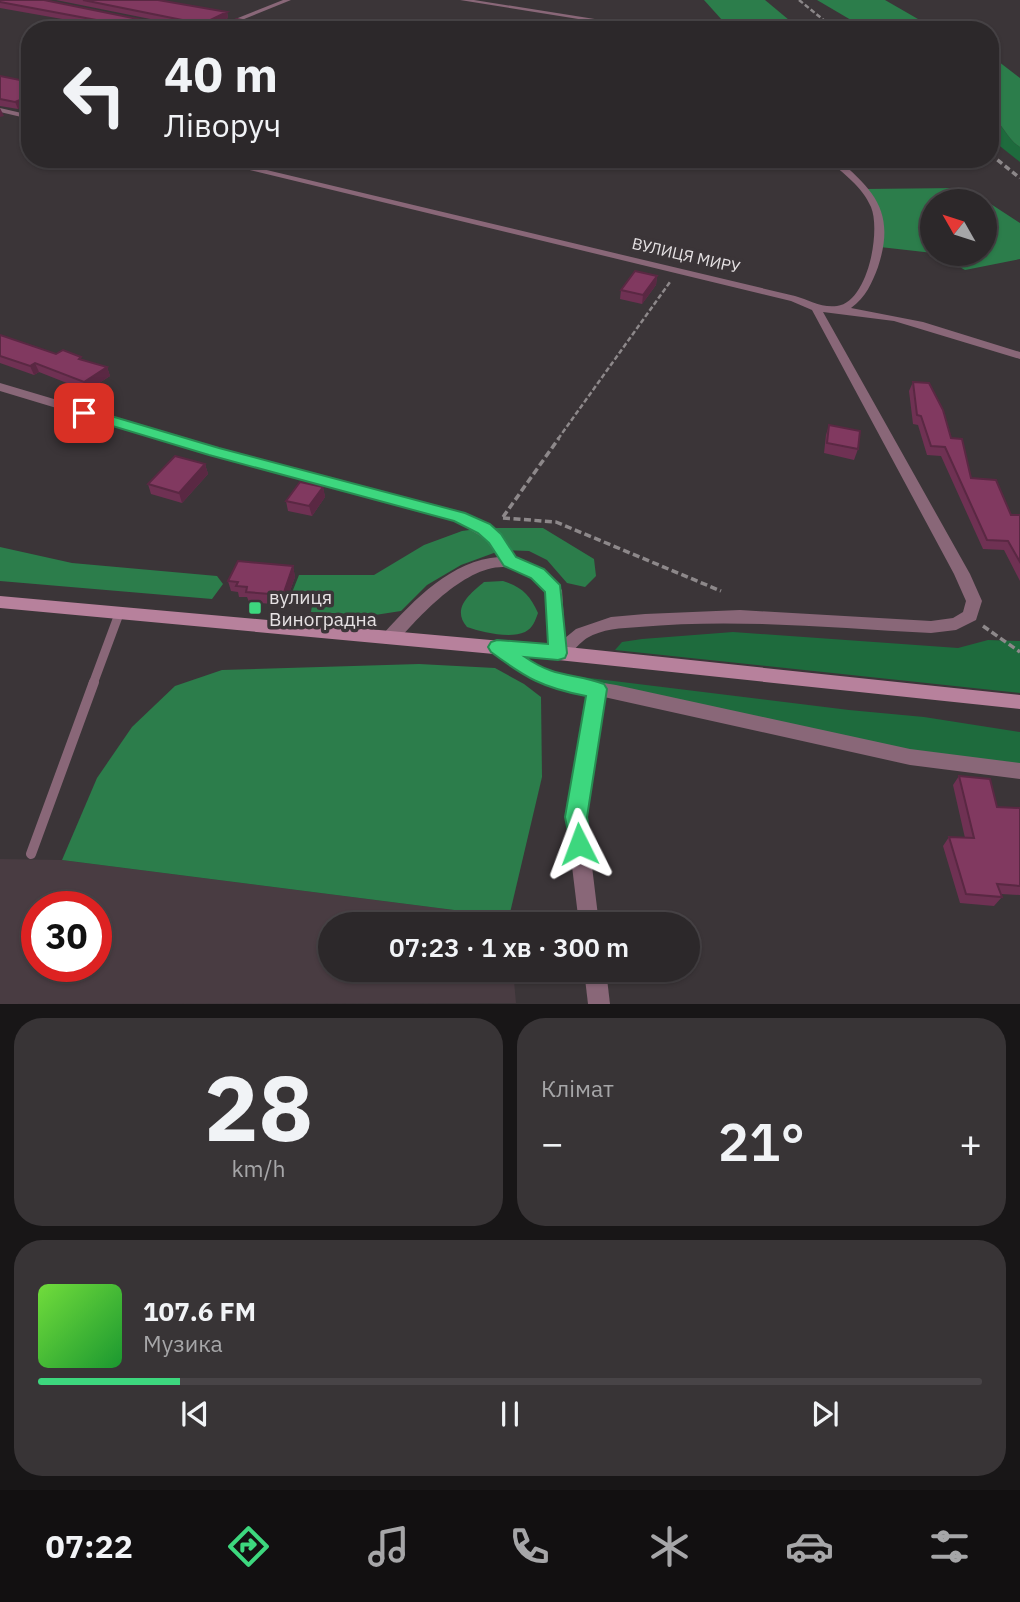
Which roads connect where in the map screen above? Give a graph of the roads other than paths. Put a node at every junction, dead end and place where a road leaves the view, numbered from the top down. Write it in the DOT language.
graph roads {
  1 [pos="288,0"];
  2 [pos="463,0"];
  3 [pos="234,21"];
  4 [pos="602,21"];
  5 [pos="0,110"];
  6 [pos="21,114"];
  7 [pos="246,168"];
  8 [pos="842,168"];
  9 [pos="816,308"];
  10 [pos="841,309"];
  11 [pos="1020,356"];
  12 [pos="0,387"];
  13 [pos="510,561"];
  14 [pos="0,602"];
  15 [pos="119,614"];
  16 [pos="390,638"];
  17 [pos="497,647"];
  18 [pos="558,653"];
  19 [pos="597,689"];
  20 [pos="1020,702"];
  21 [pos="1020,771"];
  22 [pos="31,854"];
  23 [pos="588,912"];
  24 [pos="596,982"];
  25 [pos="599,1003"];
  1 -- 3 [label="street"];
  2 -- 4 [label="street"];
  5 -- 6 [label="street"];
  7 -- 9 [label="street, ВУЛИЦЯ МИРУ"];
  8 -- 10 [label="street"];
  9 -- 10 [label="street, ВУЛИЦЯ МИРУ"];
  9 -- 18 [label="street"];
  10 -- 11 [label="street, ВУЛИЦЯ МИРУ"];
  12 -- 13 [label="street"];
  13 -- 16 [label="street"];
  13 -- 18 [label="street"];
  14 -- 15 [label="main road"];
  15 -- 16 [label="main road"];
  15 -- 22 [label="lane"];
  16 -- 17 [label="main road"];
  17 -- 18 [label="main road"];
  17 -- 19 [label="street"];
  18 -- 20 [label="main road"];
  19 -- 21 [label="street"];
  19 -- 23 [label="street"];
  24 -- 25 [label="street"];
}
